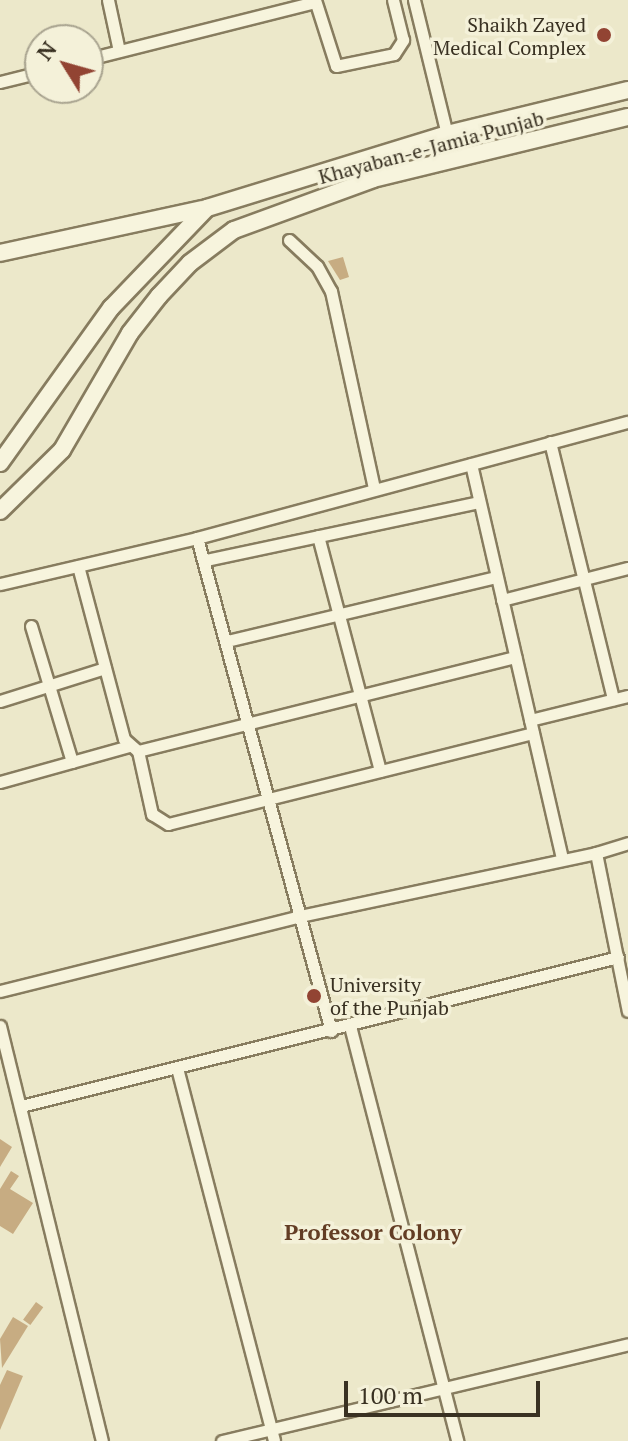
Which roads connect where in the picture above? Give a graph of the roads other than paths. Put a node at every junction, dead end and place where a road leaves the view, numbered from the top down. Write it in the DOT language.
graph roads {
  1 [pos="108,0"];
  2 [pos="393,0"];
  3 [pos="414,0"];
  4 [pos="315,1"];
  5 [pos="119,51"];
  6 [pos="104,55"];
  7 [pos="24,76"];
  8 [pos="0,82"];
  9 [pos="628,90"];
  10 [pos="628,117"];
  11 [pos="447,134"];
  12 [pos="214,204"];
  13 [pos="234,230"];
  14 [pos="289,240"];
  15 [pos="0,253"];
  16 [pos="628,422"];
  17 [pos="550,442"];
  18 [pos="0,463"];
  19 [pos="471,464"];
  20 [pos="374,489"];
  21 [pos="479,502"];
  22 [pos="0,511"];
  23 [pos="318,536"];
  24 [pos="197,538"];
  25 [pos="206,560"];
  26 [pos="78,566"];
  27 [pos="628,568"];
  28 [pos="496,577"];
  29 [pos="583,579"];
  30 [pos="0,584"];
  31 [pos="502,600"];
  32 [pos="338,615"];
  33 [pos="31,626"];
  34 [pos="227,641"];
  35 [pos="515,657"];
  36 [pos="105,668"];
  37 [pos="48,689"];
  38 [pos="359,692"];
  39 [pos="628,696"];
  40 [pos="613,699"];
  41 [pos="0,701"];
  42 [pos="248,720"];
  43 [pos="530,720"];
  44 [pos="533,733"];
  45 [pos="134,749"];
  46 [pos="72,762"];
  47 [pos="380,771"];
  48 [pos="0,782"];
  49 [pos="269,799"];
  50 [pos="628,843"];
  51 [pos="596,853"];
  52 [pos="562,858"];
  53 [pos="300,916"];
  54 [pos="618,957"];
  55 [pos="0,991"];
  56 [pos="628,1011"];
  57 [pos="0,1026"];
  58 [pos="350,1026"];
  59 [pos="331,1031"];
  60 [pos="177,1068"];
  61 [pos="21,1106"];
  62 [pos="628,1344"];
  63 [pos="445,1391"];
  64 [pos="273,1436"];
  65 [pos="102,1441"];
  66 [pos="222,1441"];
  67 [pos="457,1441"];
  1 -- 5 [label="street"];
  2 -- 4 [label="street"];
  3 -- 11 [label="street"];
  4 -- 5 [label="street"];
  5 -- 6 [label="street"];
  7 -- 8 [label="street"];
  9 -- 11 [label="main road, Khayaban-e-Jamia Punjab"];
  10 -- 13 [label="main road, Khayaban-e-Jamia Punjab"];
  11 -- 12 [label="main road, Khayaban-e-Jamia Punjab"];
  12 -- 13 [label="main road"];
  12 -- 15 [label="main road"];
  12 -- 18 [label="main road, Khayaban-e-Jamia Punjab"];
  13 -- 22 [label="main road, Khayaban-e-Jamia Punjab"];
  14 -- 20 [label="street"];
  16 -- 17 [label="street"];
  17 -- 19 [label="street"];
  17 -- 29 [label="street"];
  19 -- 20 [label="street"];
  19 -- 21 [label="street"];
  20 -- 24 [label="street"];
  21 -- 23 [label="street"];
  21 -- 28 [label="street"];
  23 -- 25 [label="street"];
  23 -- 32 [label="street"];
  24 -- 25 [label="street"];
  24 -- 26 [label="street"];
  25 -- 34 [label="street"];
  26 -- 30 [label="street"];
  26 -- 36 [label="street"];
  27 -- 29 [label="street"];
  28 -- 31 [label="street"];
  28 -- 32 [label="street"];
  29 -- 31 [label="street"];
  29 -- 40 [label="street"];
  31 -- 35 [label="street"];
  32 -- 34 [label="street"];
  32 -- 38 [label="street"];
  33 -- 37 [label="street"];
  34 -- 42 [label="street"];
  35 -- 38 [label="street"];
  35 -- 43 [label="street"];
  36 -- 37 [label="street"];
  36 -- 45 [label="street"];
  37 -- 41 [label="street"];
  37 -- 46 [label="street"];
  38 -- 42 [label="street"];
  38 -- 47 [label="street"];
  39 -- 40 [label="street"];
  40 -- 43 [label="street"];
  42 -- 45 [label="street"];
  42 -- 49 [label="street"];
  43 -- 44 [label="street"];
  44 -- 47 [label="street"];
  44 -- 52 [label="street"];
  45 -- 46 [label="street"];
  45 -- 49 [label="street"];
  46 -- 48 [label="street"];
  47 -- 49 [label="street"];
  49 -- 53 [label="street"];
  50 -- 51 [label="street"];
  51 -- 52 [label="street"];
  51 -- 54 [label="street"];
  52 -- 53 [label="street"];
  53 -- 55 [label="street"];
  53 -- 59 [label="street"];
  54 -- 56 [label="street"];
  54 -- 58 [label="street"];
  57 -- 61 [label="street"];
  58 -- 59 [label="street"];
  58 -- 63 [label="street"];
  59 -- 60 [label="street"];
  60 -- 61 [label="street"];
  60 -- 64 [label="street"];
  61 -- 65 [label="street"];
  62 -- 63 [label="street"];
  63 -- 64 [label="street"];
  63 -- 67 [label="street"];
  64 -- 66 [label="street"];
}
